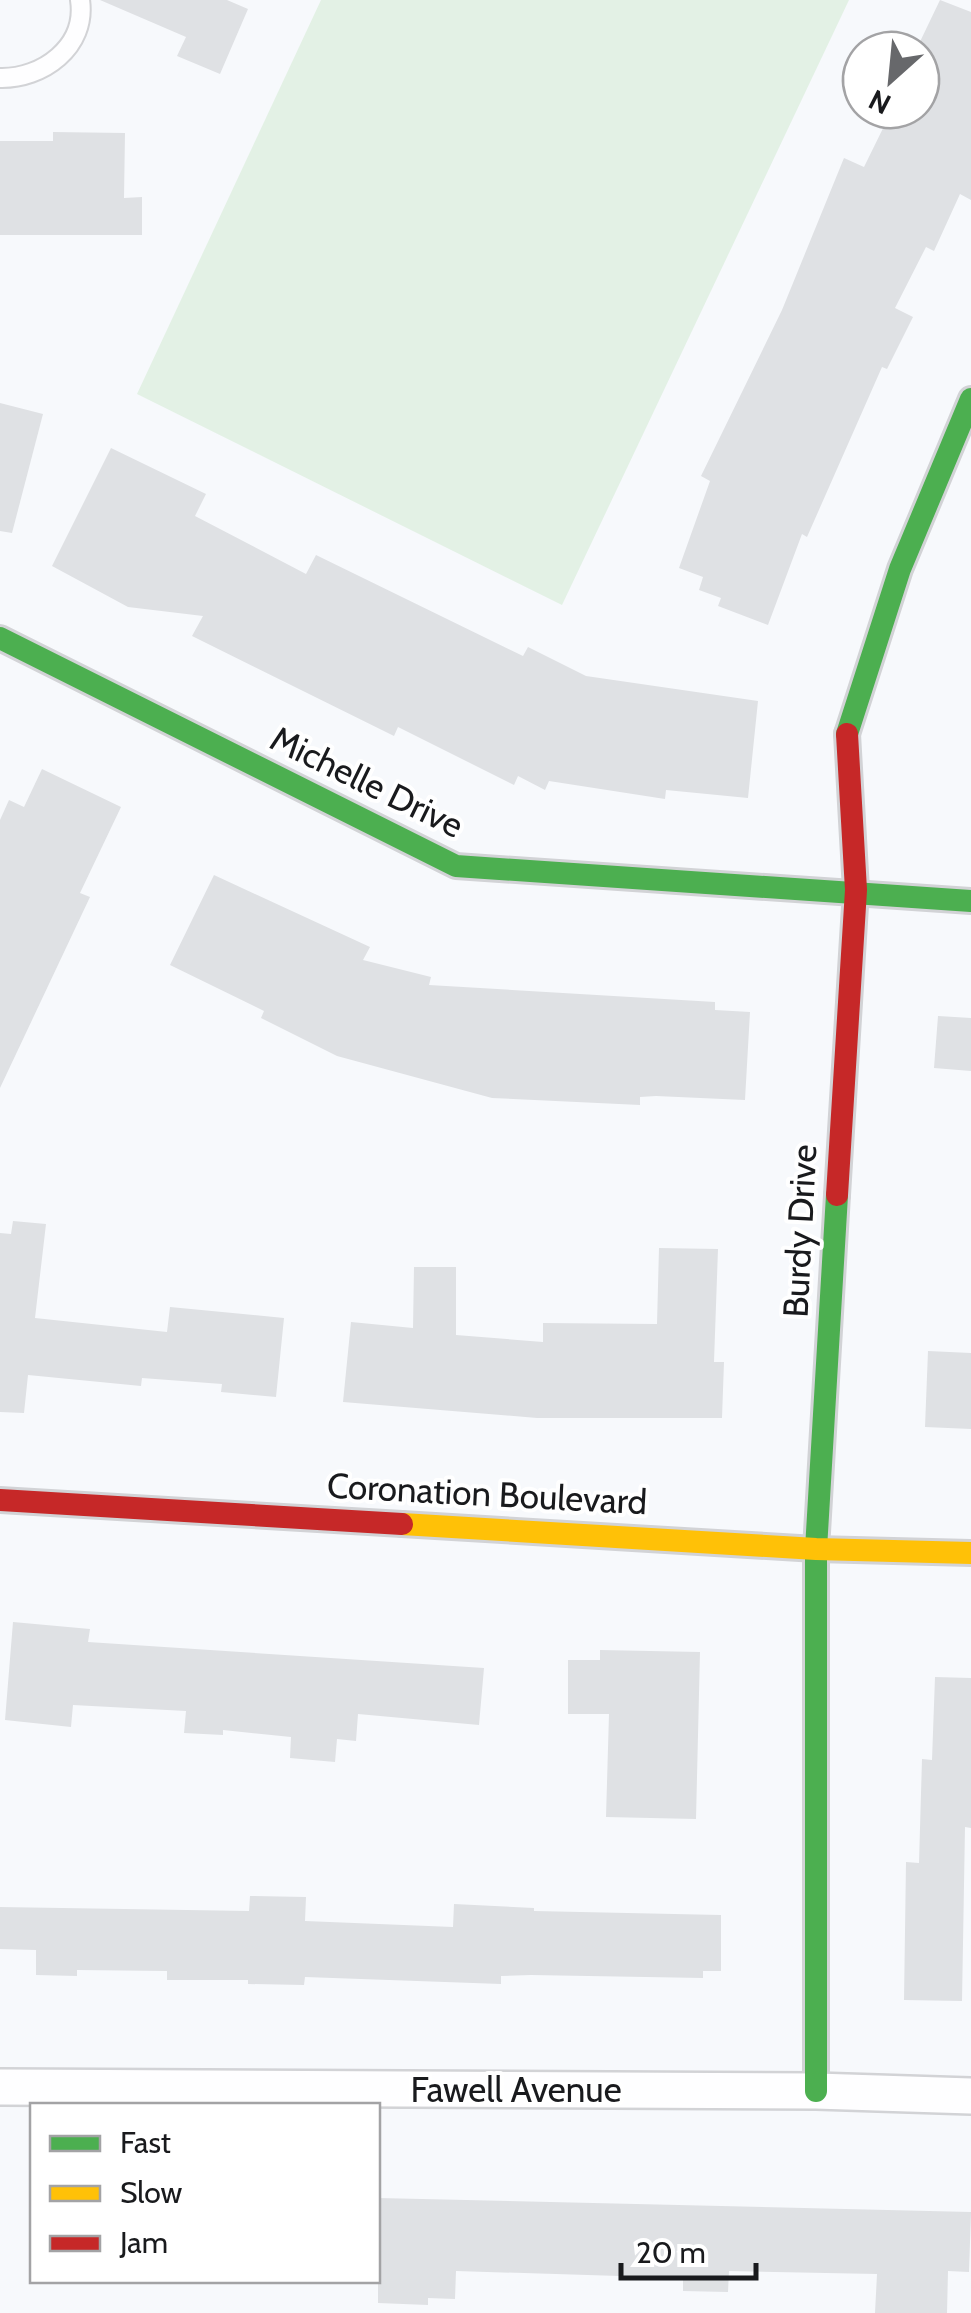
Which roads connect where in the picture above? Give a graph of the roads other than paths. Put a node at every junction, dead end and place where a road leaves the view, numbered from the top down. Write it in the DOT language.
graph roads {
  1 [pos="80,0"];
  2 [pos="0,78"];
  3 [pos="971,399"];
  4 [pos="0,638"];
  5 [pos="856,890"];
  6 [pos="971,901"];
  7 [pos="0,1500"];
  8 [pos="816,1549"];
  9 [pos="971,1553"];
  10 [pos="0,2088"];
  11 [pos="816,2091"];
  12 [pos="971,2096"];
  1 -- 2 [label="lane"];
  3 -- 5 [label="street, Burdy Drive"];
  4 -- 5 [label="street, Michelle Drive"];
  5 -- 6 [label="street, Michelle Drive"];
  5 -- 8 [label="street, Burdy Drive"];
  7 -- 8 [label="street, Coronation Boulevard"];
  8 -- 9 [label="street, Coronation Boulevard"];
  8 -- 11 [label="street, Burdy Drive"];
  10 -- 11 [label="street, Fawell Avenue"];
  11 -- 12 [label="street, Fawell Avenue"];
}
